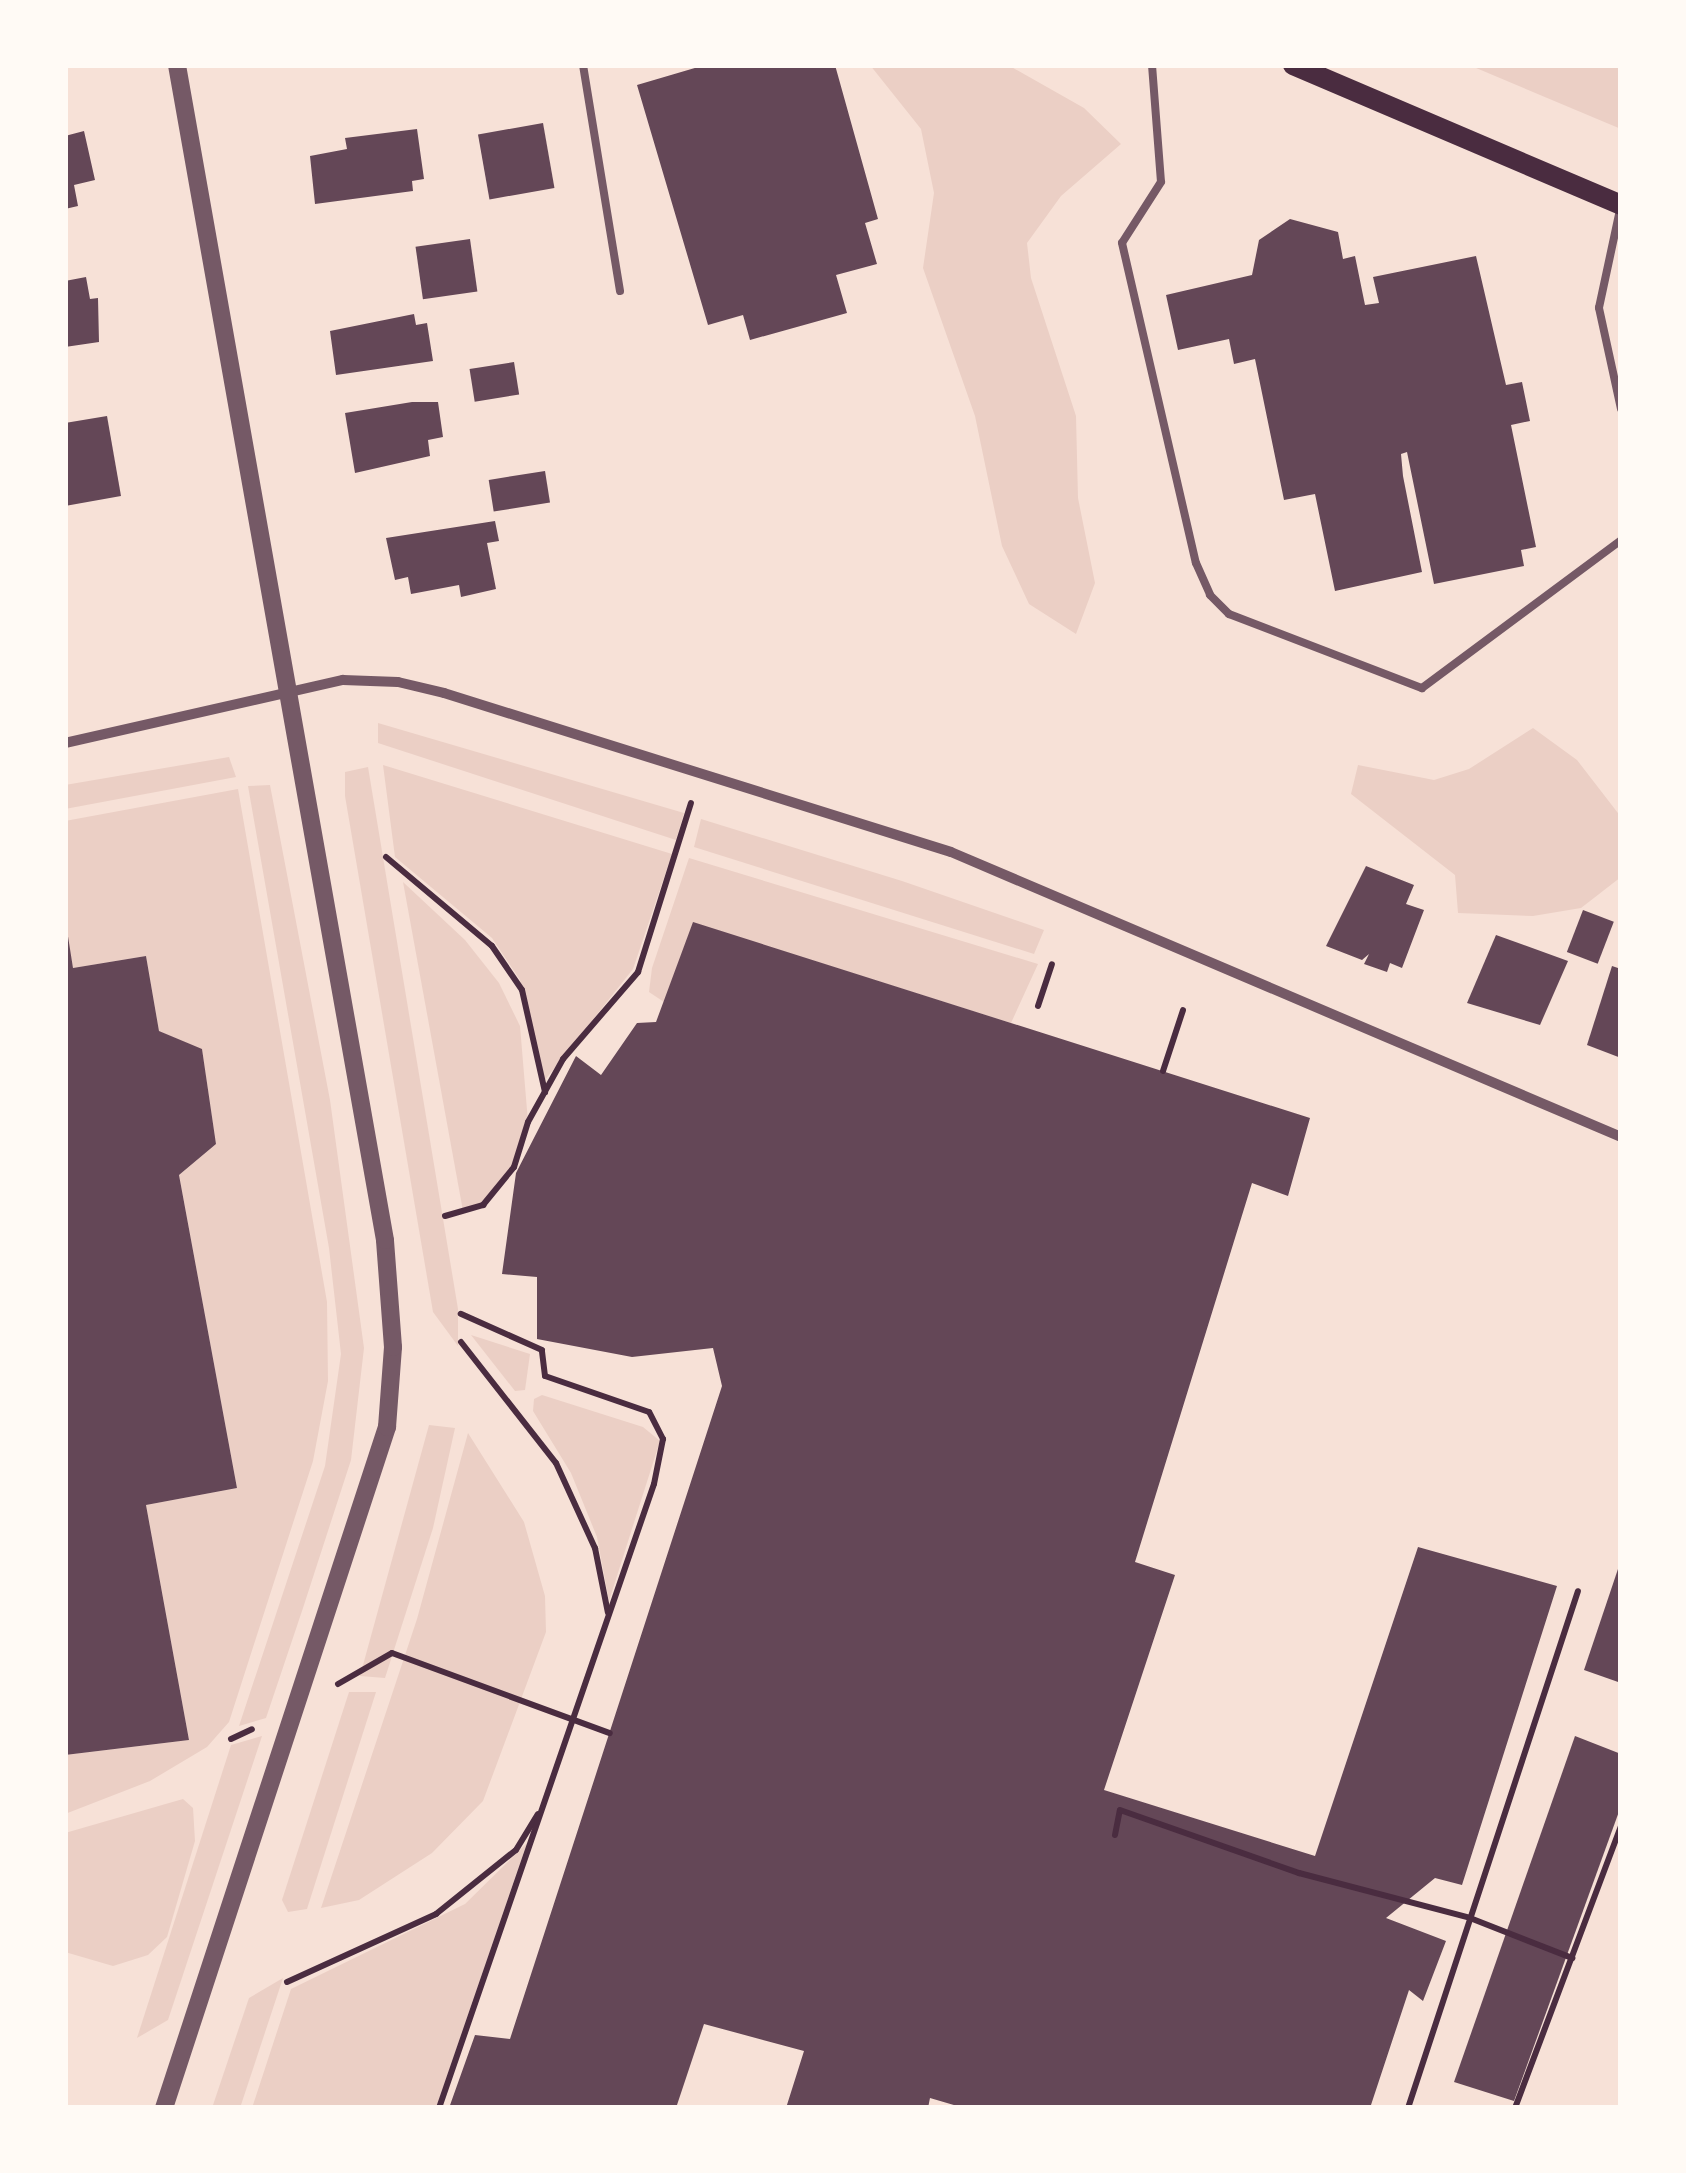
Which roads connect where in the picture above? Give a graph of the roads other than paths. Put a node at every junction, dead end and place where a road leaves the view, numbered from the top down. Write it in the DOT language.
graph roads {
  1 [pos="177,65"];
  2 [pos="583,65"];
  3 [pos="1152,65"];
  4 [pos="1293,65"];
  5 [pos="1621,205"];
  6 [pos="620,291"];
  7 [pos="1621,410"];
  8 [pos="1621,540"];
  9 [pos="290,687"];
  10 [pos="65,743"];
  11 [pos="1621,1137"];
  12 [pos="164,2108"];
  1 -- 9 [label="street"];
  2 -- 6 [label="lane"];
  3 -- 8 [label="lane"];
  4 -- 5 [label="main road"];
  5 -- 7 [label="lane"];
  9 -- 10 [label="street"];
  9 -- 11 [label="street"];
  9 -- 12 [label="street"];
}
